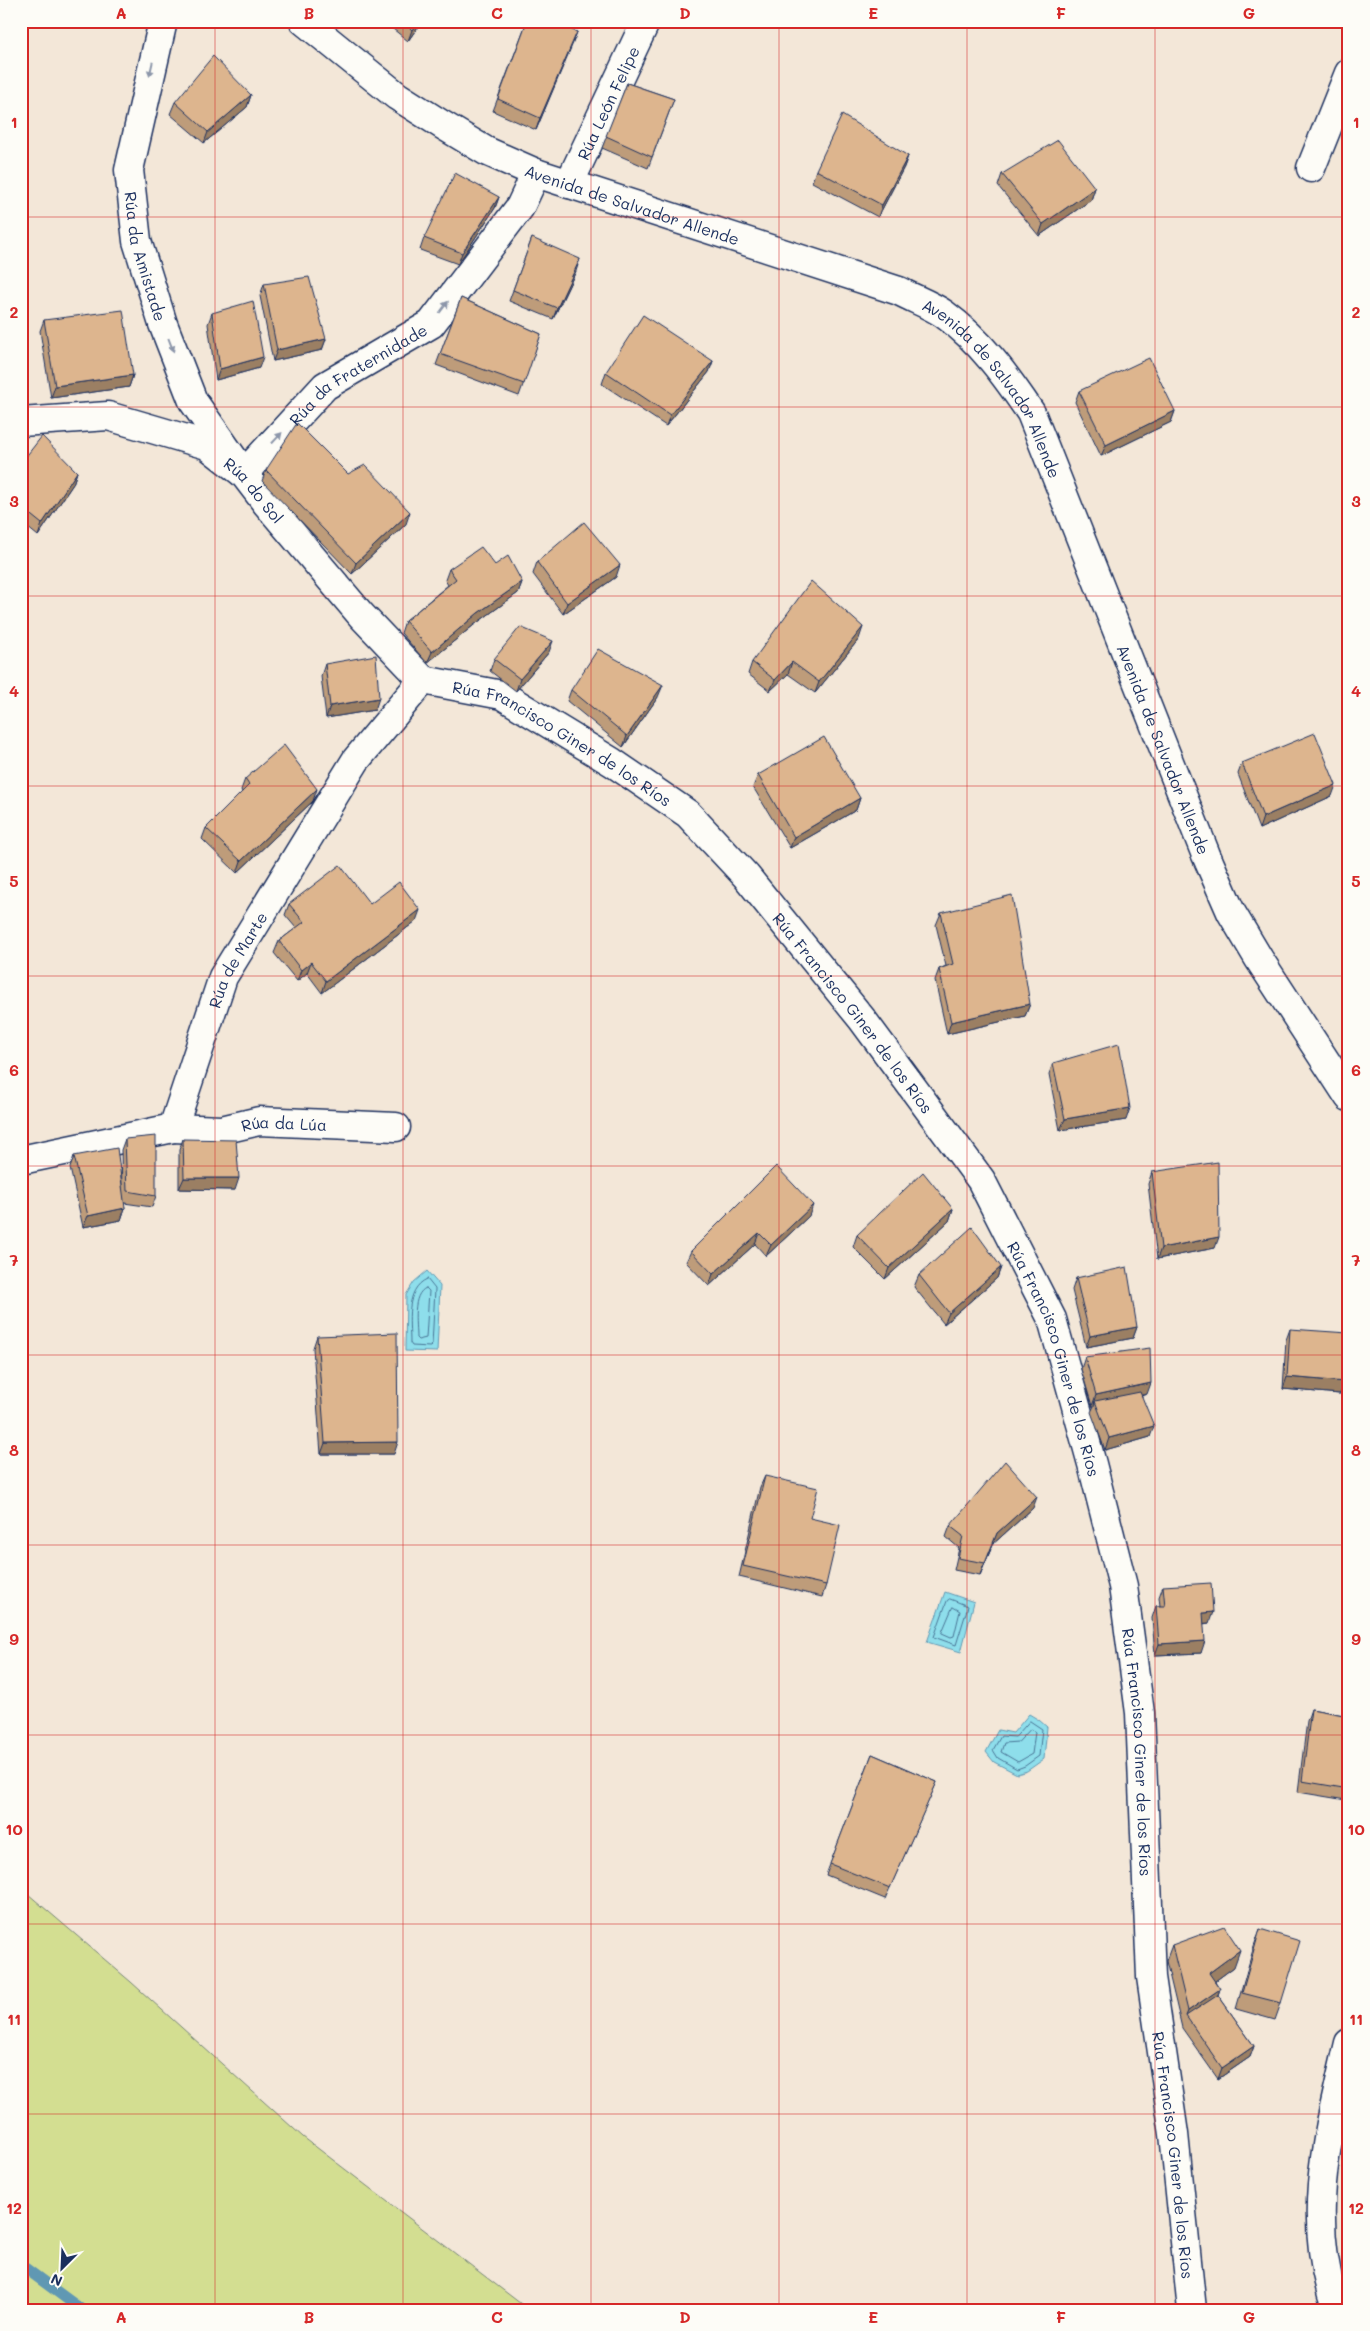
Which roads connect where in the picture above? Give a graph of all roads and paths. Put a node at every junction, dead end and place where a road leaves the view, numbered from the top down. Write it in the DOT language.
graph roads {
  1 [pos="163,21"];
  2 [pos="304,21"];
  3 [pos="646,21"];
  4 [pos="1349,73"];
  5 [pos="1311,168"];
  6 [pos="536,173"];
  7 [pos="569,184"];
  8 [pos="21,422"];
  9 [pos="244,474"];
  10 [pos="423,680"];
  11 [pos="1349,1097"];
  12 [pos="396,1127"];
  13 [pos="173,1128"];
  14 [pos="21,1160"];
  15 [pos="1349,2042"];
  16 [pos="1192,2310"];
  17 [pos="1337,2310"];
  1 -- 9 [label="street, Rúa da Amistade, one-way"];
  2 -- 6 [label="street, Avenida de Salvador Allende"];
  3 -- 7 [label="street, Rúa León Felipe"];
  4 -- 5 [label="street"];
  6 -- 7 [label="street, Avenida de Salvador Allende"];
  9 -- 6 [label="street, Rúa da Fraternidade, one-way"];
  7 -- 11 [label="street, Avenida de Salvador Allende"];
  8 -- 9 [label="street, Rúa do Sol"];
  9 -- 10 [label="street, Rúa do Sol"];
  10 -- 13 [label="street, Rúa de Marte"];
  10 -- 16 [label="street, Rúa Francisco Giner de los Ríos"];
  12 -- 13 [label="street, Rúa da Lúa"];
  13 -- 14 [label="street"];
  15 -- 17 [label="street"];
}
